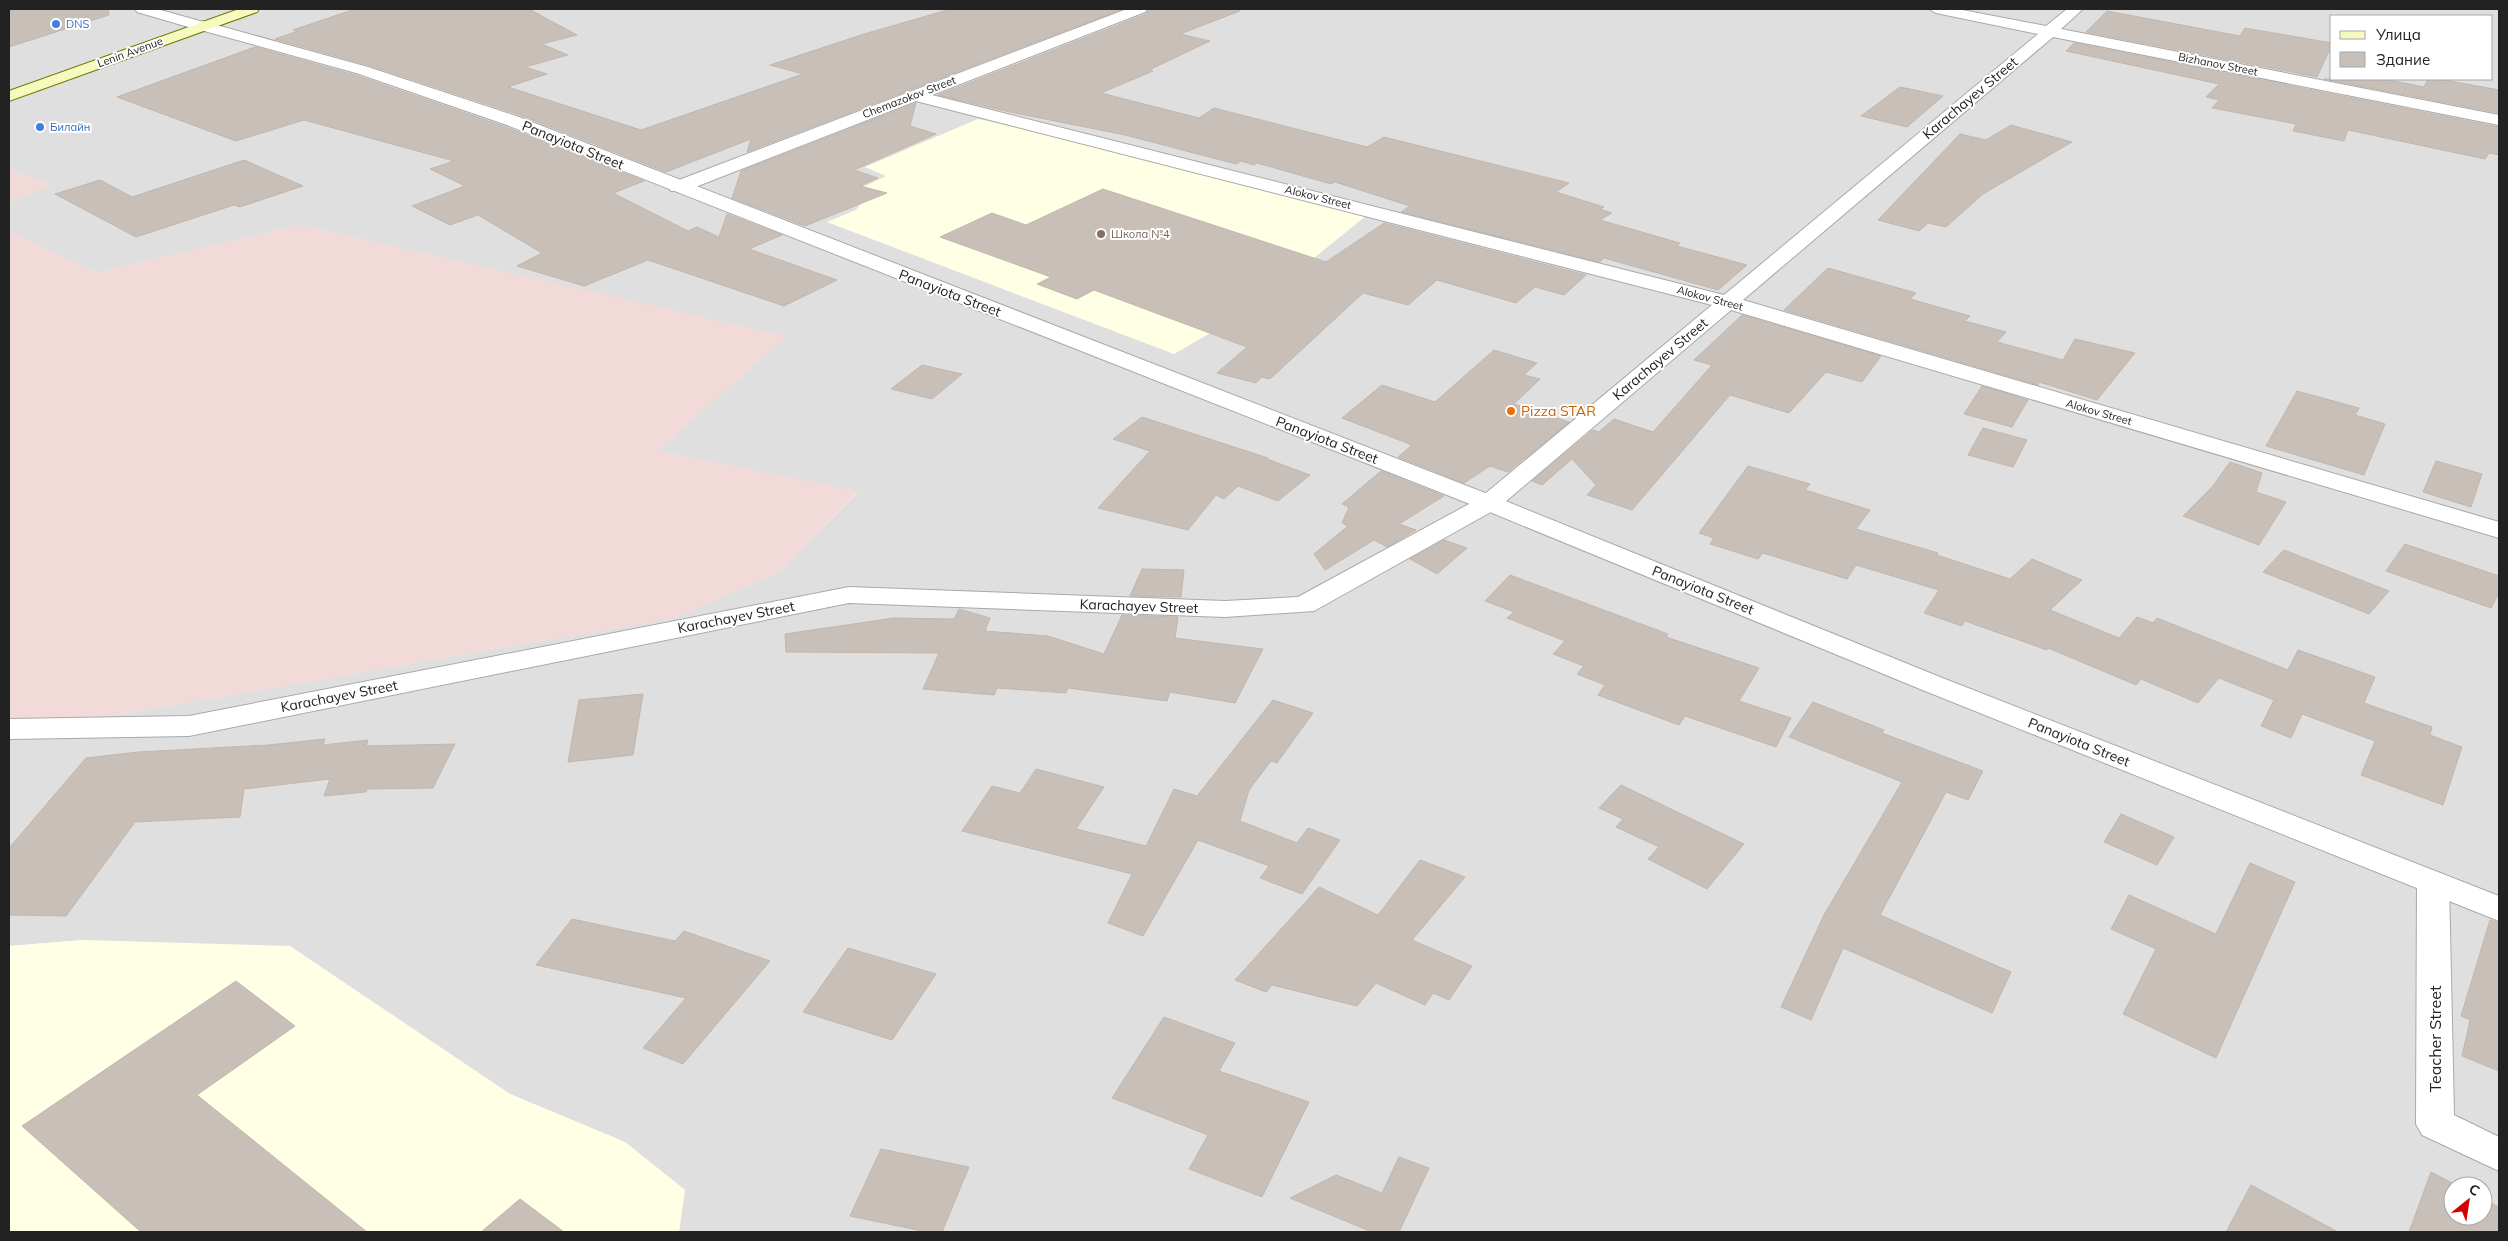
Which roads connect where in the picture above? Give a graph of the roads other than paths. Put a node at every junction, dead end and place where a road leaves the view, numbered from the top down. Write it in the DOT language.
graph roads {
  1 [pos="142,9"];
  2 [pos="252,9"];
  3 [pos="1140,9"];
  4 [pos="1936,9"];
  5 [pos="2076,9"];
  6 [pos="202,26"];
  7 [pos="2049,31"];
  8 [pos="913,95"];
  9 [pos="9,96"];
  10 [pos="2499,120"];
  11 [pos="678,187"];
  12 [pos="1728,302"];
  13 [pos="1489,503"];
  14 [pos="2499,530"];
  15 [pos="9,729"];
  16 [pos="2433,884"];
  17 [pos="2499,909"];
  18 [pos="2499,1155"];
  1 -- 6 [label="street, Panayiota Street"];
  2 -- 6 [label="main road, Lenin Avenue"];
  3 -- 8 [label="street, Chemazokov Street"];
  4 -- 7 [label="street, Bizhanov Street"];
  5 -- 7 [label="street, Karachayev Street"];
  6 -- 9 [label="main road, Lenin Avenue"];
  6 -- 11 [label="street, Panayiota Street"];
  7 -- 10 [label="street, Bizhanov Street"];
  7 -- 12 [label="street, Karachayev Street"];
  8 -- 11 [label="street, Chemazokov Street"];
  8 -- 12 [label="street, Alokov Street"];
  11 -- 13 [label="street, Panayiota Street"];
  12 -- 13 [label="street, Karachayev Street"];
  12 -- 14 [label="street, Alokov Street"];
  13 -- 15 [label="street, Karachayev Street"];
  13 -- 16 [label="street, Panayiota Street"];
  16 -- 17 [label="street, Panayiota Street"];
  16 -- 18 [label="street, Teacher Street"];
}
